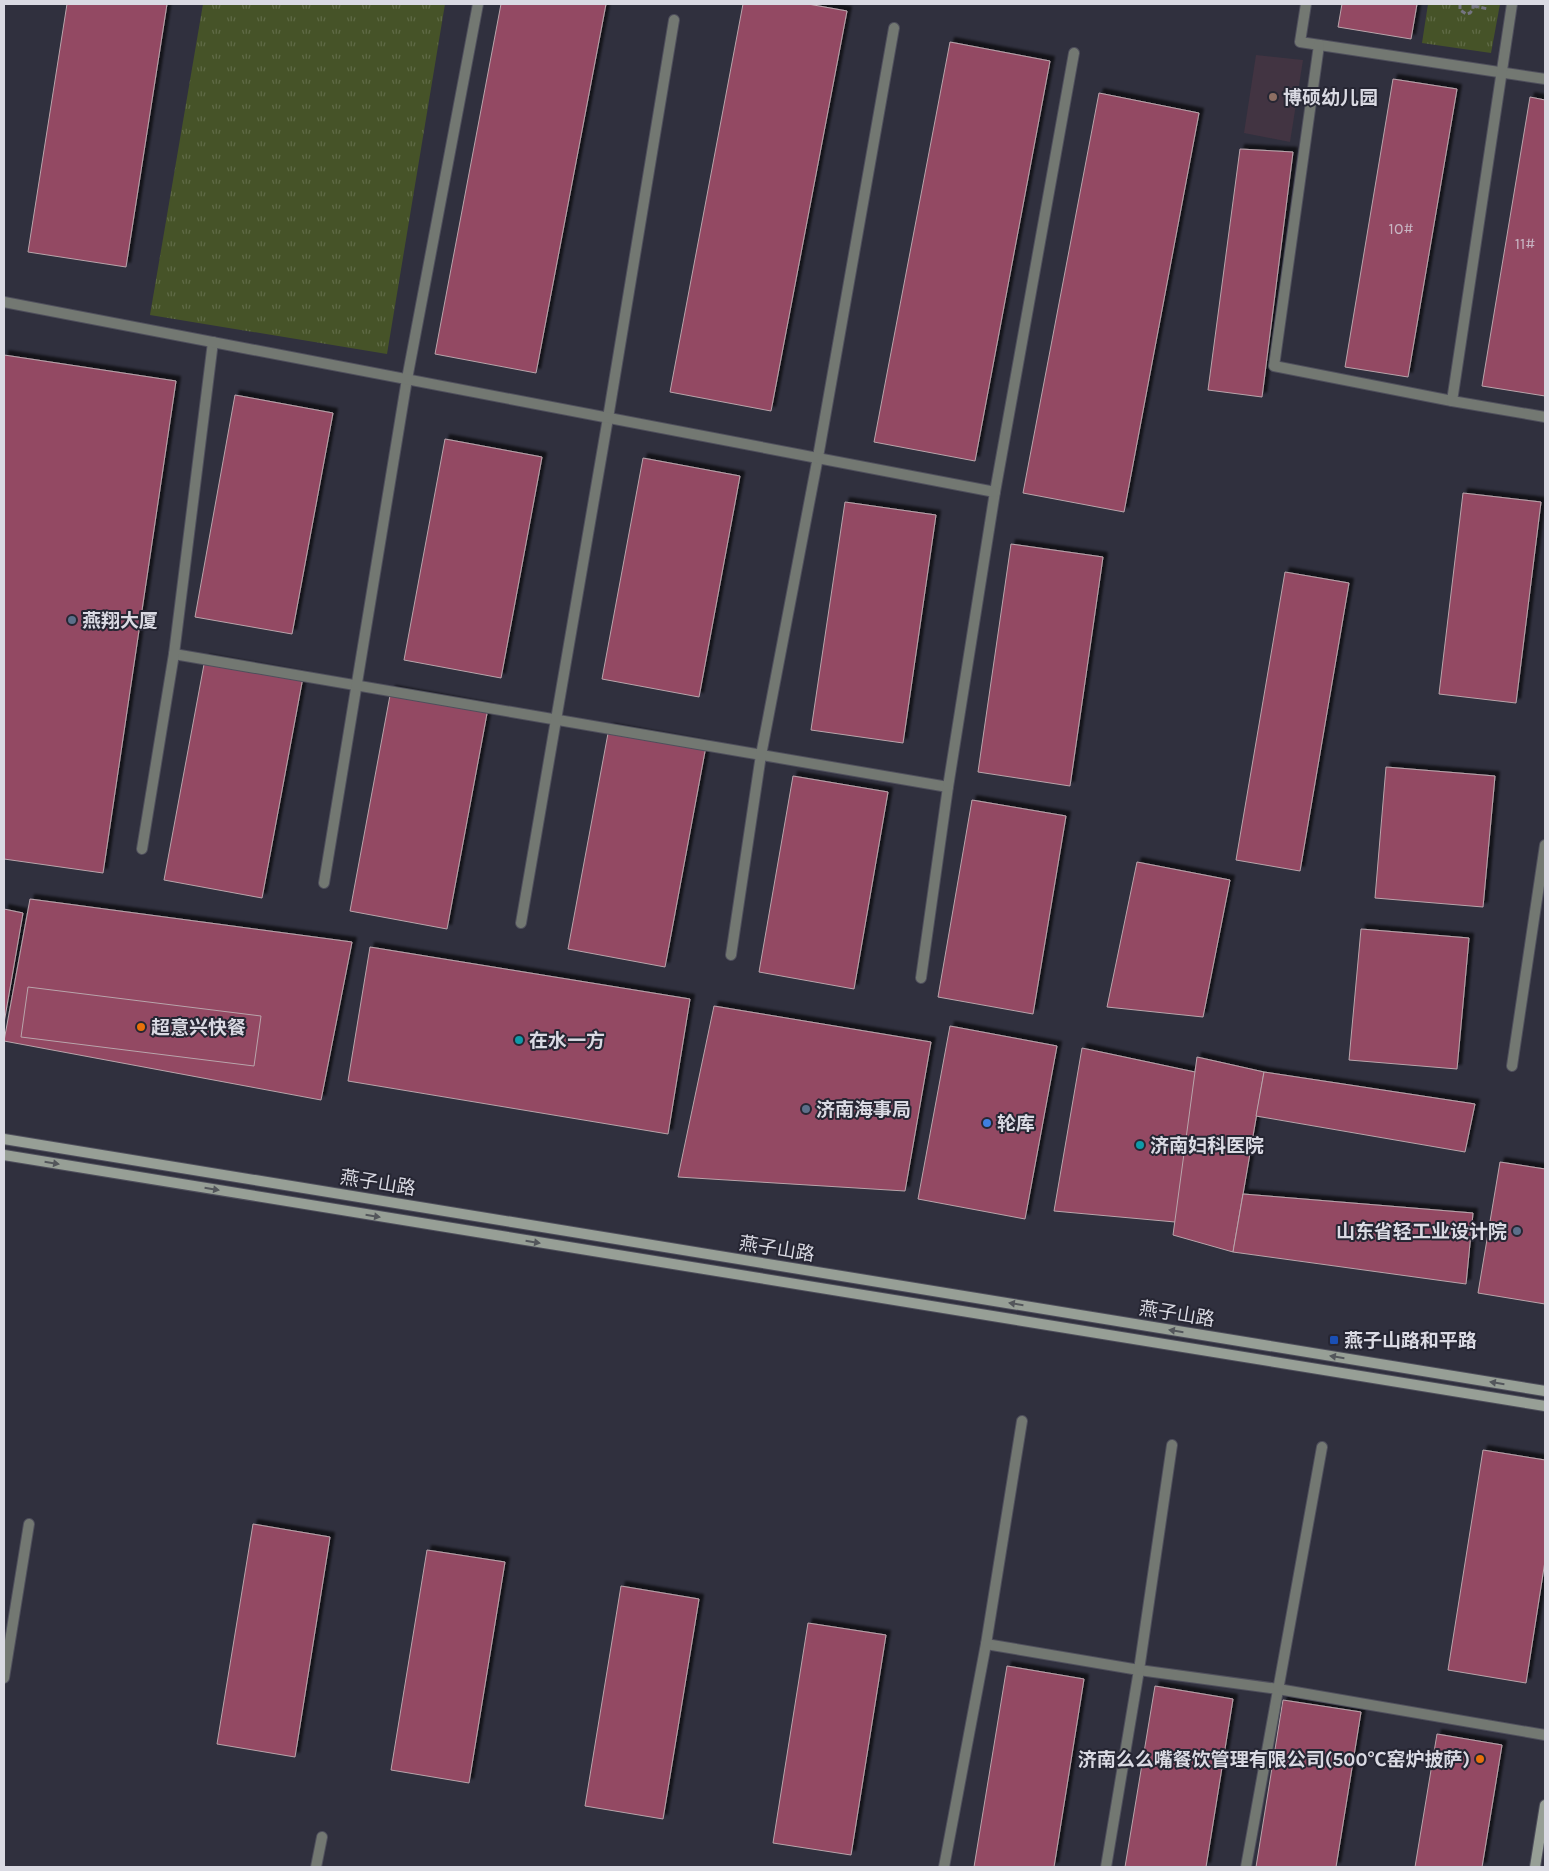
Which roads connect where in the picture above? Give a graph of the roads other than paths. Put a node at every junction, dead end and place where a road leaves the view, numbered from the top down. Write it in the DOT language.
graph roads {
  1 [pos="478,4"];
  2 [pos="1306,4"];
  3 [pos="1512,4"];
  4 [pos="674,20"];
  5 [pos="894,28"];
  6 [pos="1319,45"];
  7 [pos="1074,52"];
  8 [pos="1503,72"];
  9 [pos="1545,79"];
  10 [pos="4,302"];
  11 [pos="213,342"];
  12 [pos="407,379"];
  13 [pos="1452,401"];
  14 [pos="1545,416"];
  15 [pos="608,418"];
  16 [pos="818,457"];
  17 [pos="995,492"];
  18 [pos="174,654"];
  19 [pos="356,685"];
  20 [pos="555,720"];
  21 [pos="761,755"];
  22 [pos="948,787"];
  23 [pos="1545,845"];
  24 [pos="142,849"];
  25 [pos="324,883"];
  26 [pos="521,923"];
  27 [pos="731,955"];
  28 [pos="921,978"];
  29 [pos="1512,1066"];
  30 [pos="4,1139"];
  31 [pos="4,1155"];
  32 [pos="1545,1391"];
  33 [pos="1545,1406"];
  34 [pos="1022,1421"];
  35 [pos="1172,1444"];
  36 [pos="1322,1447"];
  37 [pos="29,1524"];
  38 [pos="986,1644"];
  39 [pos="1139,1670"];
  40 [pos="4,1678"];
  41 [pos="1278,1689"];
  42 [pos="1545,1735"];
  43 [pos="1545,1805"];
  44 [pos="322,1837"];
  45 [pos="316,1867"];
  46 [pos="944,1867"];
  47 [pos="1106,1867"];
  48 [pos="1246,1867"];
  49 [pos="1535,1867"];
  1 -- 12 [label="street"];
  2 -- 6 [label="street"];
  3 -- 8 [label="street"];
  4 -- 15 [label="street"];
  5 -- 16 [label="street"];
  6 -- 8 [label="street"];
  6 -- 13 [label="street"];
  7 -- 17 [label="street"];
  8 -- 9 [label="street"];
  8 -- 13 [label="street"];
  10 -- 11 [label="street"];
  11 -- 12 [label="street"];
  11 -- 18 [label="street"];
  12 -- 15 [label="street"];
  12 -- 19 [label="street"];
  13 -- 14 [label="street"];
  15 -- 16 [label="street"];
  15 -- 20 [label="street"];
  16 -- 17 [label="street"];
  16 -- 21 [label="street"];
  17 -- 22 [label="street"];
  18 -- 19 [label="street"];
  18 -- 24 [label="street"];
  19 -- 20 [label="street"];
  19 -- 25 [label="street"];
  20 -- 21 [label="street"];
  20 -- 26 [label="street"];
  21 -- 22 [label="street"];
  21 -- 27 [label="street"];
  22 -- 28 [label="street"];
  23 -- 29 [label="street"];
  32 -- 30 [label="street, 燕子山路, one-way"];
  31 -- 33 [label="street, 燕子山路, one-way"];
  34 -- 38 [label="street"];
  35 -- 39 [label="street"];
  36 -- 41 [label="street"];
  37 -- 40 [label="street"];
  38 -- 39 [label="street"];
  38 -- 46 [label="street"];
  39 -- 41 [label="street"];
  39 -- 47 [label="street"];
  41 -- 42 [label="street"];
  41 -- 48 [label="street"];
  43 -- 49 [label="street"];
  44 -- 45 [label="street"];
}
